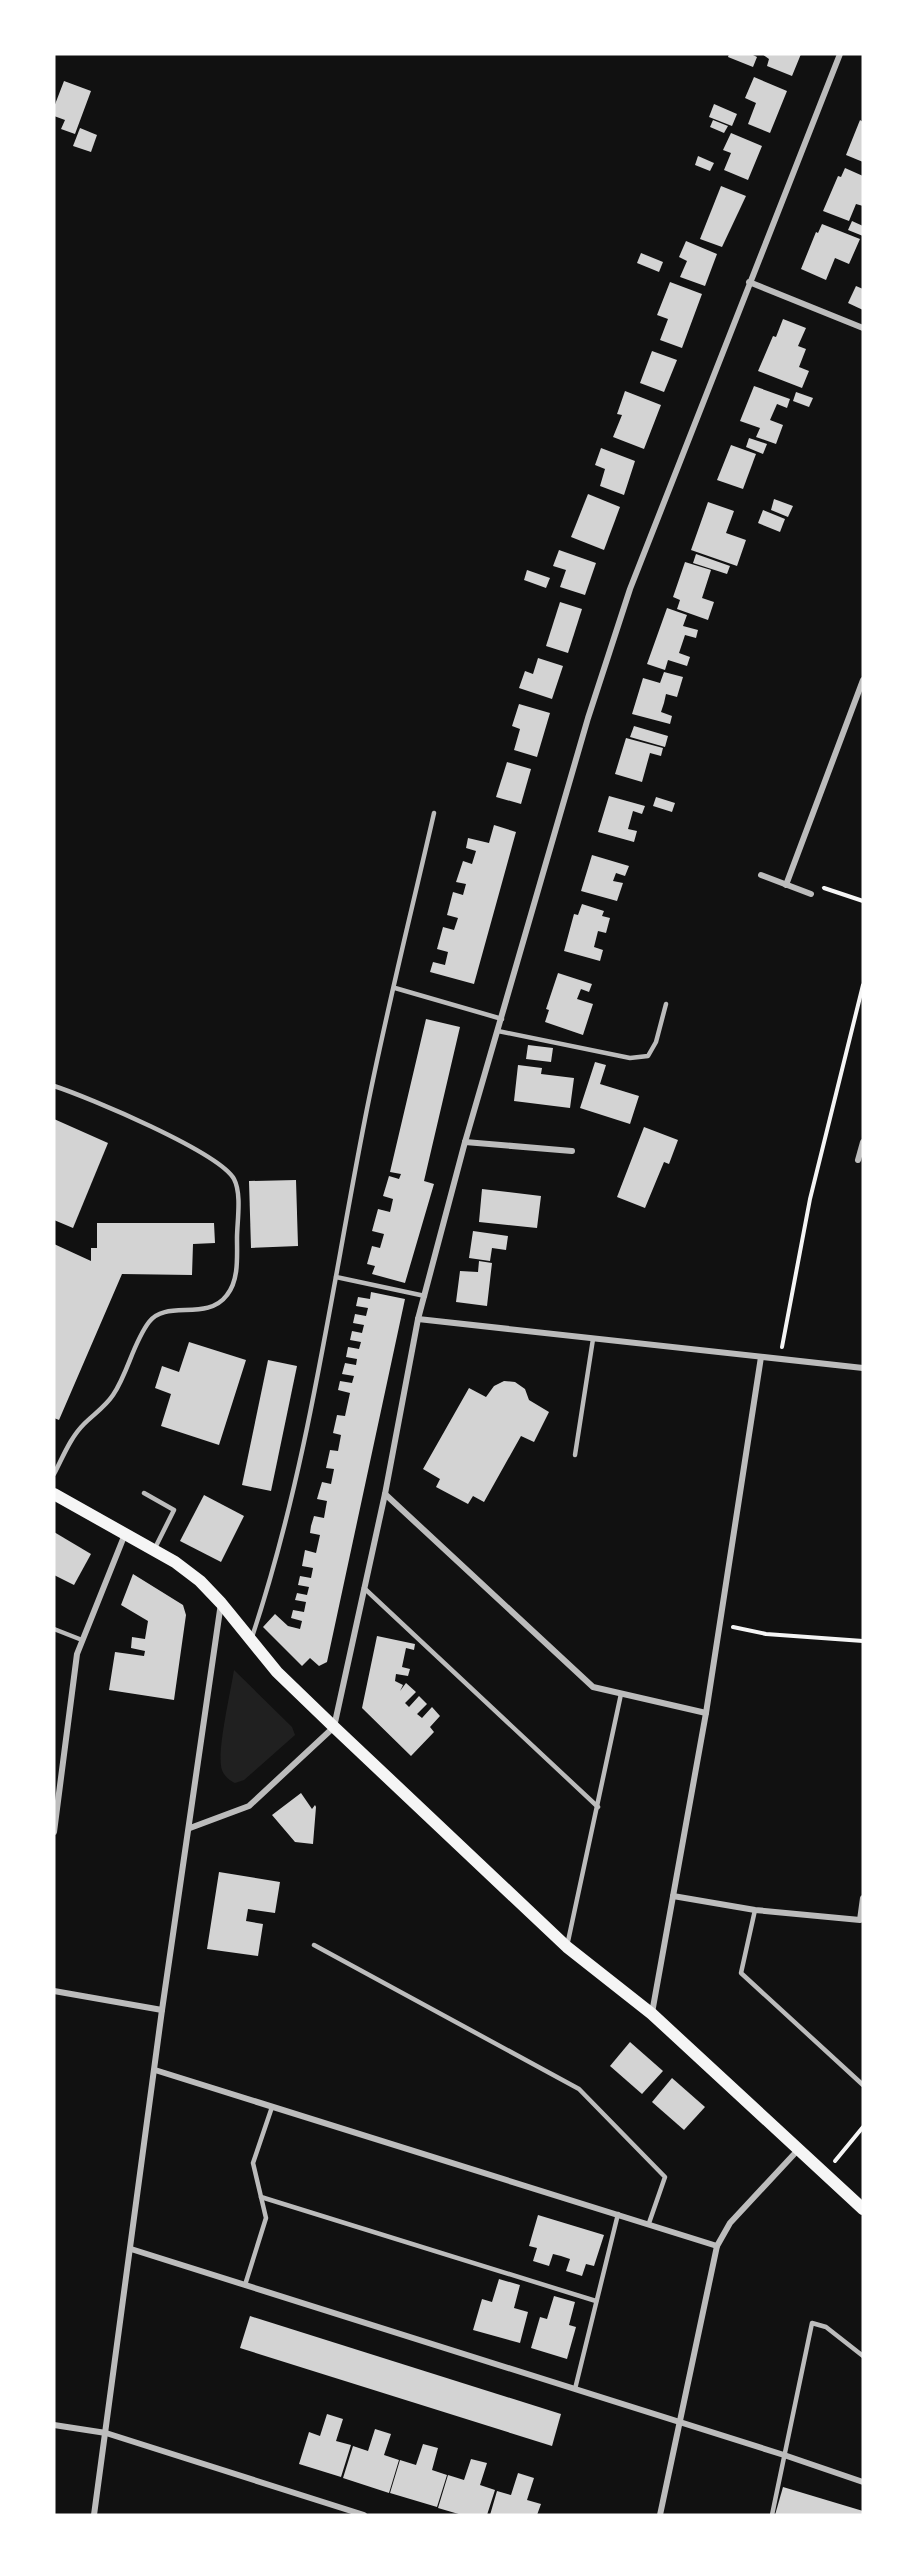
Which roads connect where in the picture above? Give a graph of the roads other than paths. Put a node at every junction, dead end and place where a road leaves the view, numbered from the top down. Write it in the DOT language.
graph roads {
  1 [pos="840,54"];
  2 [pos="749,282"];
  3 [pos="863,328"];
  4 [pos="863,680"];
  5 [pos="434,813"];
  6 [pos="760,875"];
  7 [pos="786,885"];
  8 [pos="811,894"];
  9 [pos="395,988"];
  10 [pos="666,1004"];
  11 [pos="502,1019"];
  12 [pos="498,1031"];
  13 [pos="54,1086"];
  14 [pos="465,1142"];
  15 [pos="863,1142"];
  16 [pos="572,1151"];
  17 [pos="858,1160"];
  18 [pos="336,1276"];
  19 [pos="425,1296"];
  20 [pos="418,1319"];
  21 [pos="592,1339"];
  22 [pos="761,1358"];
  23 [pos="863,1368"];
  24 [pos="575,1455"];
  25 [pos="54,1474"];
  26 [pos="144,1493"];
  27 [pos="54,1494"];
  28 [pos="385,1494"];
  29 [pos="126,1534"];
  30 [pos="154,1550"];
  31 [pos="364,1588"];
  32 [pos="221,1603"];
  33 [pos="54,1629"];
  34 [pos="82,1640"];
  35 [pos="251,1640"];
  36 [pos="621,1694"];
  37 [pos="706,1713"];
  38 [pos="334,1727"];
  39 [pos="598,1807"];
  40 [pos="190,1828"];
  41 [pos="54,1832"];
  42 [pos="673,1896"];
  43 [pos="863,1898"];
  44 [pos="755,1910"];
  45 [pos="314,1945"];
  46 [pos="567,1947"];
  47 [pos="54,1990"];
  48 [pos="162,2010"];
  49 [pos="652,2014"];
  50 [pos="155,2070"];
  51 [pos="863,2085"];
  52 [pos="272,2106"];
  53 [pos="797,2151"];
  54 [pos="261,2197"];
  55 [pos="863,2209"];
  56 [pos="618,2213"];
  57 [pos="649,2223"];
  58 [pos="717,2246"];
  59 [pos="131,2249"];
  60 [pos="245,2285"];
  61 [pos="596,2301"];
  62 [pos="863,2356"];
  63 [pos="575,2389"];
  64 [pos="681,2423"];
  65 [pos="54,2425"];
  66 [pos="106,2433"];
  67 [pos="784,2455"];
  68 [pos="863,2482"];
  69 [pos="94,2515"];
  70 [pos="364,2515"];
  71 [pos="660,2515"];
  72 [pos="772,2515"];
  1 -- 2 [label="street"];
  2 -- 3 [label="street"];
  2 -- 11 [label="street"];
  4 -- 7 [label="street"];
  5 -- 9 [label="lane"];
  6 -- 7 [label="street"];
  7 -- 8 [label="street"];
  9 -- 11 [label="lane"];
  9 -- 18 [label="lane"];
  10 -- 12 [label="lane"];
  11 -- 12 [label="street"];
  12 -- 14 [label="street"];
  13 -- 25 [label="lane"];
  14 -- 16 [label="street"];
  14 -- 19 [label="street"];
  15 -- 17 [label="street"];
  18 -- 19 [label="lane"];
  18 -- 35 [label="lane"];
  19 -- 20 [label="street"];
  20 -- 21 [label="street"];
  20 -- 28 [label="street"];
  21 -- 22 [label="street"];
  21 -- 24 [label="lane"];
  22 -- 23 [label="street"];
  22 -- 37 [label="street"];
  26 -- 30 [label="lane"];
  27 -- 29 [label="main road"];
  28 -- 31 [label="street"];
  28 -- 36 [label="street"];
  29 -- 30 [label="main road"];
  29 -- 34 [label="street"];
  30 -- 32 [label="main road"];
  31 -- 38 [label="street"];
  31 -- 39 [label="lane"];
  32 -- 35 [label="main road"];
  32 -- 40 [label="street"];
  33 -- 34 [label="lane"];
  34 -- 41 [label="street"];
  35 -- 38 [label="main road"];
  36 -- 37 [label="street"];
  36 -- 39 [label="lane"];
  37 -- 42 [label="street"];
  38 -- 40 [label="street"];
  38 -- 46 [label="main road"];
  39 -- 46 [label="lane"];
  40 -- 48 [label="street"];
  42 -- 44 [label="street"];
  42 -- 49 [label="street"];
  43 -- 44 [label="street"];
  44 -- 51 [label="lane"];
  45 -- 57 [label="lane"];
  46 -- 49 [label="main road"];
  47 -- 48 [label="street"];
  48 -- 50 [label="street"];
  49 -- 53 [label="main road"];
  50 -- 52 [label="street"];
  50 -- 59 [label="street"];
  52 -- 54 [label="lane"];
  52 -- 56 [label="street"];
  53 -- 55 [label="main road"];
  53 -- 58 [label="street"];
  54 -- 60 [label="lane"];
  54 -- 61 [label="lane"];
  56 -- 57 [label="street"];
  56 -- 61 [label="lane"];
  57 -- 58 [label="street"];
  58 -- 64 [label="street"];
  59 -- 60 [label="street"];
  59 -- 66 [label="street"];
  60 -- 63 [label="street"];
  61 -- 63 [label="lane"];
  62 -- 67 [label="lane"];
  63 -- 64 [label="street"];
  64 -- 67 [label="street"];
  64 -- 71 [label="street"];
  65 -- 66 [label="street"];
  66 -- 69 [label="street"];
  66 -- 70 [label="street"];
  67 -- 68 [label="street"];
  67 -- 72 [label="lane"];
}
